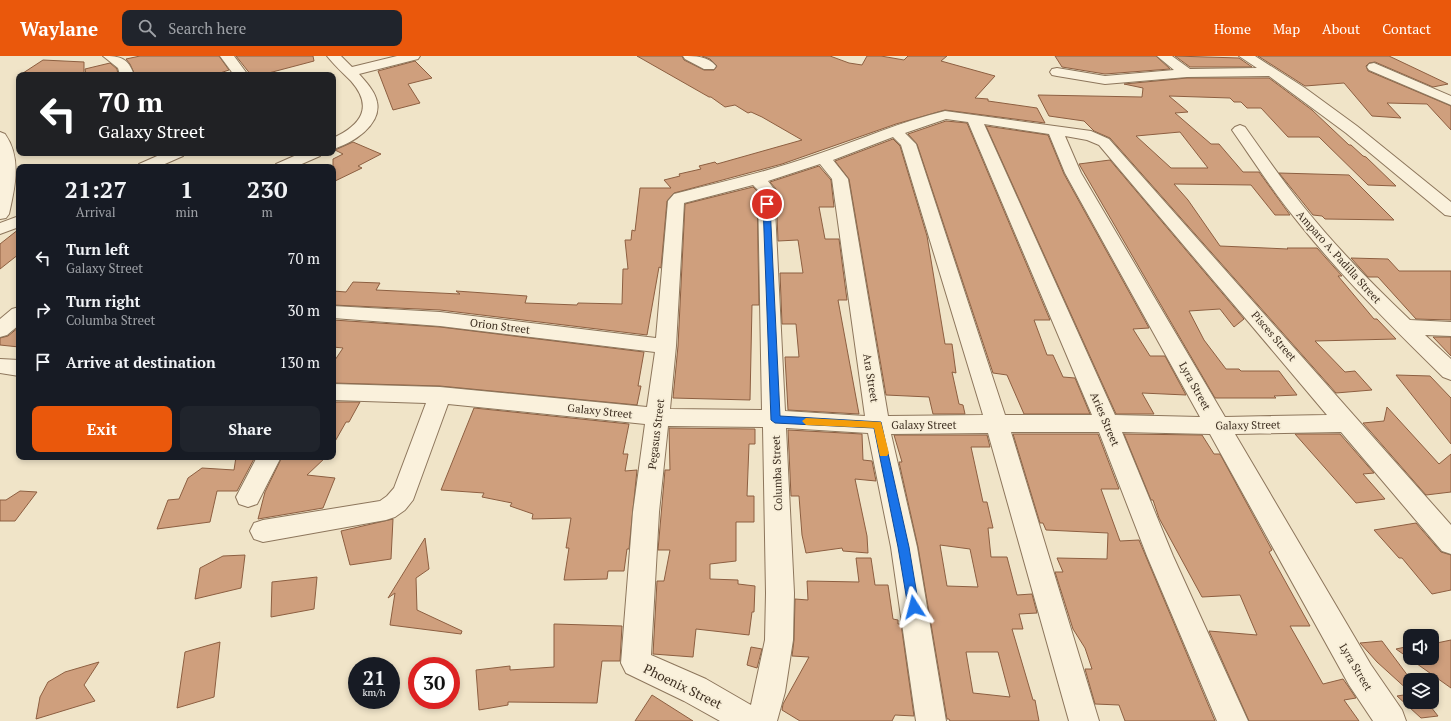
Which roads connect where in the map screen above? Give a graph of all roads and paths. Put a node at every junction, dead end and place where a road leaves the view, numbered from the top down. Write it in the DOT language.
graph roads {
  1 [pos="110,56"];
  2 [pos="245,56"];
  3 [pos="334,56"];
  4 [pos="413,56"];
  5 [pos="690,56"];
  6 [pos="1164,56"];
  7 [pos="1246,56"];
  8 [pos="228,58"];
  9 [pos="709,66"];
  10 [pos="1374,67"];
  11 [pos="126,72"];
  12 [pos="239,72"];
  13 [pos="349,72"];
  14 [pos="1057,72"];
  15 [pos="1274,72"];
  16 [pos="1187,73"];
  17 [pos="1451,100"];
  18 [pos="974,118"];
  19 [pos="1055,130"];
  20 [pos="1240,130"];
  21 [pos="895,131"];
  22 [pos="0,137"];
  23 [pos="336,142"];
  24 [pos="307,156"];
  25 [pos="159,157"];
  26 [pos="823,158"];
  27 [pos="149,164"];
  28 [pos="289,164"];
  29 [pos="757,179"];
  30 [pos="1451,211"];
  31 [pos="0,214"];
  32 [pos="16,222"];
  33 [pos="0,229"];
  34 [pos="336,312"];
  35 [pos="16,316"];
  36 [pos="1404,327"];
  37 [pos="0,329"];
  38 [pos="1451,329"];
  39 [pos="666,346"];
  40 [pos="0,366"];
  41 [pos="16,368"];
  42 [pos="1451,372"];
  43 [pos="336,392"];
  44 [pos="440,395"];
  45 [pos="658,417"];
  46 [pos="775,420"];
  47 [pos="1348,422"];
  48 [pos="1107,423"];
  49 [pos="878,425"];
  50 [pos="997,425"];
  51 [pos="1217,426"];
  52 [pos="267,460"];
  53 [pos="248,497"];
  54 [pos="263,531"];
  55 [pos="1451,543"];
  56 [pos="636,663"];
  57 [pos="750,721"];
  58 [pos="762,721"];
  59 [pos="931,721"];
  60 [pos="1084,721"];
  61 [pos="1233,721"];
  62 [pos="1391,721"];
  1 -- 11 [label="street"];
  2 -- 8 [label="street"];
  3 -- 13 [label="street"];
  4 -- 13 [label="street"];
  5 -- 9 [label="street"];
  6 -- 16 [label="street"];
  7 -- 15 [label="street"];
  8 -- 12 [label="street"];
  10 -- 17 [label="street"];
  13 -- 23 [label="street"];
  14 -- 16 [label="street"];
  15 -- 16 [label="street"];
  15 -- 30 [label="street"];
  18 -- 19 [label="street"];
  18 -- 21 [label="street"];
  18 -- 48 [label="street, Aries Street"];
  19 -- 47 [label="street, Pisces Street"];
  19 -- 51 [label="street, Lyra Street"];
  20 -- 36 [label="street, Amparo A. Padilla Street"];
  21 -- 26 [label="street"];
  21 -- 50 [label="street"];
  22 -- 31 [label="street"];
  24 -- 28 [label="street"];
  25 -- 27 [label="street"];
  26 -- 29 [label="street"];
  26 -- 49 [label="street, Ara Street"];
  29 -- 39 [label="street, Pegasus Street"];
  29 -- 46 [label="street, Columba Street"];
  32 -- 33 [label="street"];
  34 -- 39 [label="street, Orion Street"];
  35 -- 37 [label="street"];
  36 -- 38 [label="street"];
  36 -- 42 [label="street, Amparo A. Padilla Street"];
  39 -- 45 [label="street, Pegasus Street"];
  40 -- 41 [label="street"];
  43 -- 44 [label="street, Galaxy Street"];
  44 -- 45 [label="street, Galaxy Street"];
  44 -- 54 [label="street"];
  45 -- 46 [label="street, Galaxy Street"];
  45 -- 56 [label="street, Pegasus Street"];
  46 -- 49 [label="street, Galaxy Street"];
  46 -- 58 [label="street, Columba Street"];
  47 -- 51 [label="street, Galaxy Street"];
  47 -- 55 [label="street, Pisces Street"];
  48 -- 50 [label="street, Galaxy Street"];
  48 -- 51 [label="street, Galaxy Street"];
  48 -- 61 [label="street, Aries Street"];
  49 -- 50 [label="street, Galaxy Street"];
  49 -- 59 [label="street, Ara Street"];
  50 -- 60 [label="street"];
  51 -- 62 [label="street, Lyra Street"];
  52 -- 53 [label="street"];
  56 -- 57 [label="street, Phoenix Street"];
}
